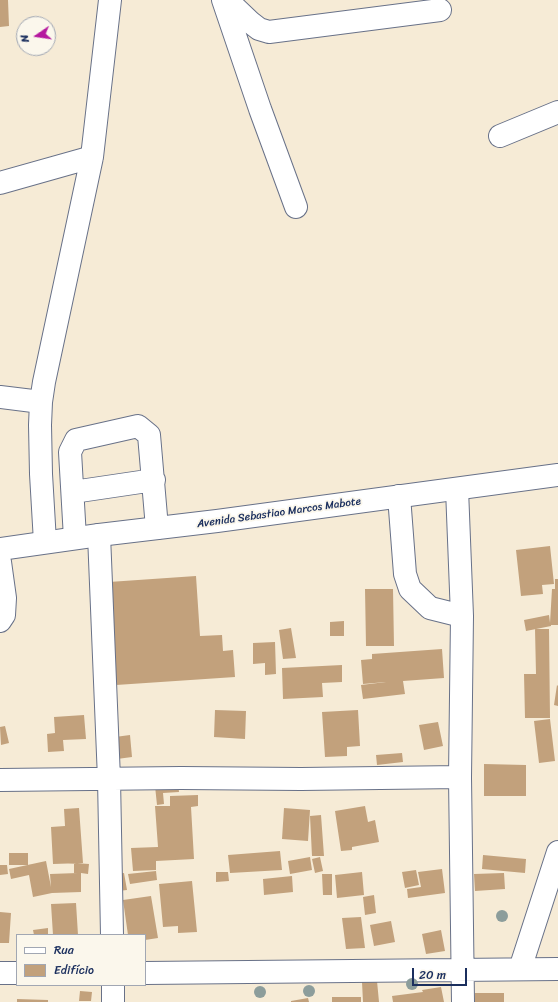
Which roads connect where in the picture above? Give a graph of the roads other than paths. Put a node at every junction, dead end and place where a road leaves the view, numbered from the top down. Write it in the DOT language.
graph roads {
  1 [pos="110,0"];
  2 [pos="223,0"];
  3 [pos="227,0"];
  4 [pos="440,10"];
  5 [pos="558,112"];
  6 [pos="500,136"];
  7 [pos="92,157"];
  8 [pos="0,183"];
  9 [pos="296,207"];
  10 [pos="0,397"];
  11 [pos="41,402"];
  12 [pos="558,475"];
  13 [pos="154,480"];
  14 [pos="457,489"];
  15 [pos="72,492"];
  16 [pos="399,496"];
  17 [pos="157,528"];
  18 [pos="99,535"];
  19 [pos="75,538"];
  20 [pos="45,542"];
  21 [pos="0,548"];
  22 [pos="0,562"];
  23 [pos="462,616"];
  24 [pos="0,620"];
  25 [pos="460,777"];
  26 [pos="109,779"];
  27 [pos="0,780"];
  28 [pos="558,852"];
  29 [pos="112,934"];
  30 [pos="462,969"];
  31 [pos="520,969"];
  32 [pos="558,969"];
  33 [pos="0,973"];
  34 [pos="16,973"];
  35 [pos="146,973"];
  36 [pos="113,986"];
  37 [pos="113,1002"];
  38 [pos="463,1002"];
  1 -- 7 [label="street"];
  2 -- 9 [label="street"];
  3 -- 4 [label="street"];
  5 -- 6 [label="street"];
  7 -- 8 [label="street"];
  7 -- 11 [label="street"];
  10 -- 11 [label="street"];
  11 -- 20 [label="street"];
  12 -- 14 [label="street, Avenida Sebastiao Marcos Mabote"];
  13 -- 15 [label="street"];
  13 -- 15 [label="street"];
  13 -- 17 [label="street"];
  14 -- 16 [label="street, Avenida Sebastiao Marcos Mabote"];
  14 -- 23 [label="street"];
  15 -- 19 [label="street"];
  16 -- 17 [label="street, Avenida Sebastiao Marcos Mabote"];
  16 -- 23 [label="street"];
  17 -- 18 [label="street, Avenida Sebastiao Marcos Mabote"];
  18 -- 19 [label="street, Avenida Sebastiao Marcos Mabote"];
  18 -- 26 [label="street"];
  19 -- 20 [label="street, Avenida Sebastiao Marcos Mabote"];
  20 -- 21 [label="street, Avenida Sebastiao Marcos Mabote"];
  22 -- 24 [label="street"];
  23 -- 25 [label="street"];
  25 -- 26 [label="street"];
  25 -- 30 [label="street"];
  26 -- 27 [label="street"];
  26 -- 29 [label="street"];
  28 -- 31 [label="street"];
  30 -- 31 [label="street"];
  30 -- 35 [label="street"];
  30 -- 38 [label="street"];
  31 -- 32 [label="street"];
  33 -- 34 [label="street"];
  36 -- 37 [label="street"];
}
